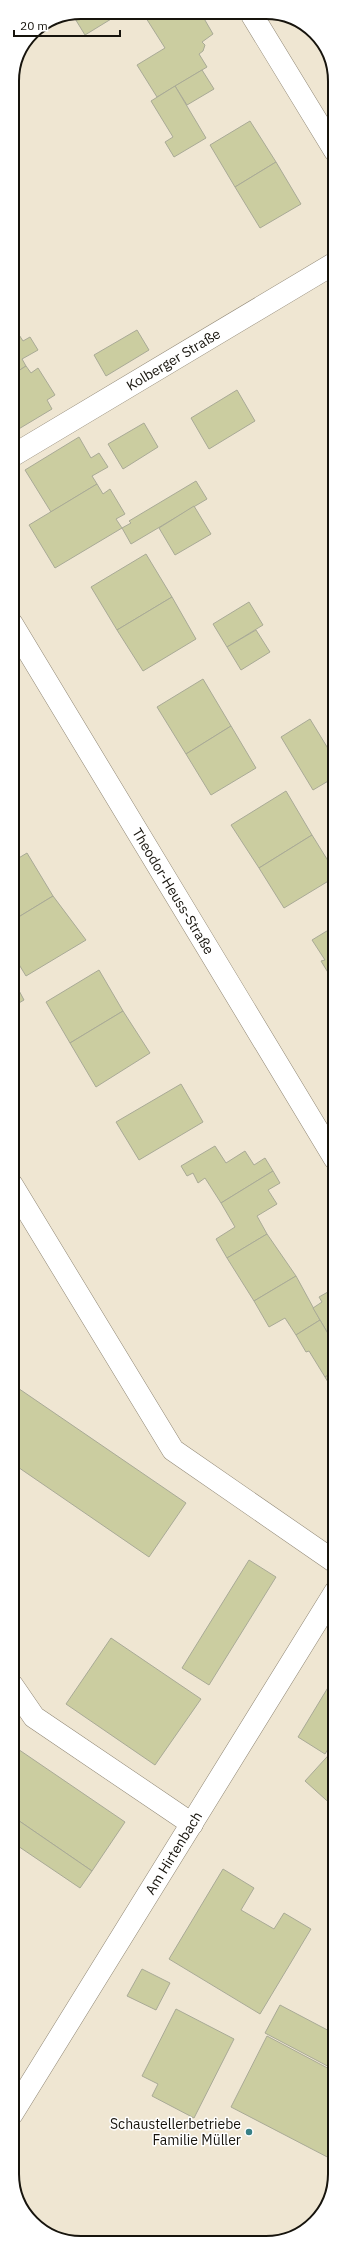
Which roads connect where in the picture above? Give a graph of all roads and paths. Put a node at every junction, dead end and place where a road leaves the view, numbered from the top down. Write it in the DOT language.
graph roads {
  1 [pos="254,19"];
  2 [pos="328,140"];
  3 [pos="328,267"];
  4 [pos="19,452"];
  5 [pos="19,636"];
  6 [pos="328,1147"];
  7 [pos="19,1197"];
  8 [pos="328,1557"];
  9 [pos="328,1603"];
  10 [pos="19,1695"];
  11 [pos="192,1824"];
  12 [pos="19,2103"];
  1 -- 2 [label="street"];
  3 -- 4 [label="street, Kolberger Straße"];
  5 -- 6 [label="street, Theodor-Heuss-Straße"];
  7 -- 8 [label="street"];
  9 -- 11 [label="street, Am Hirtenbach"];
  10 -- 11 [label="street"];
  11 -- 12 [label="street, Am Hirtenbach"];
}
